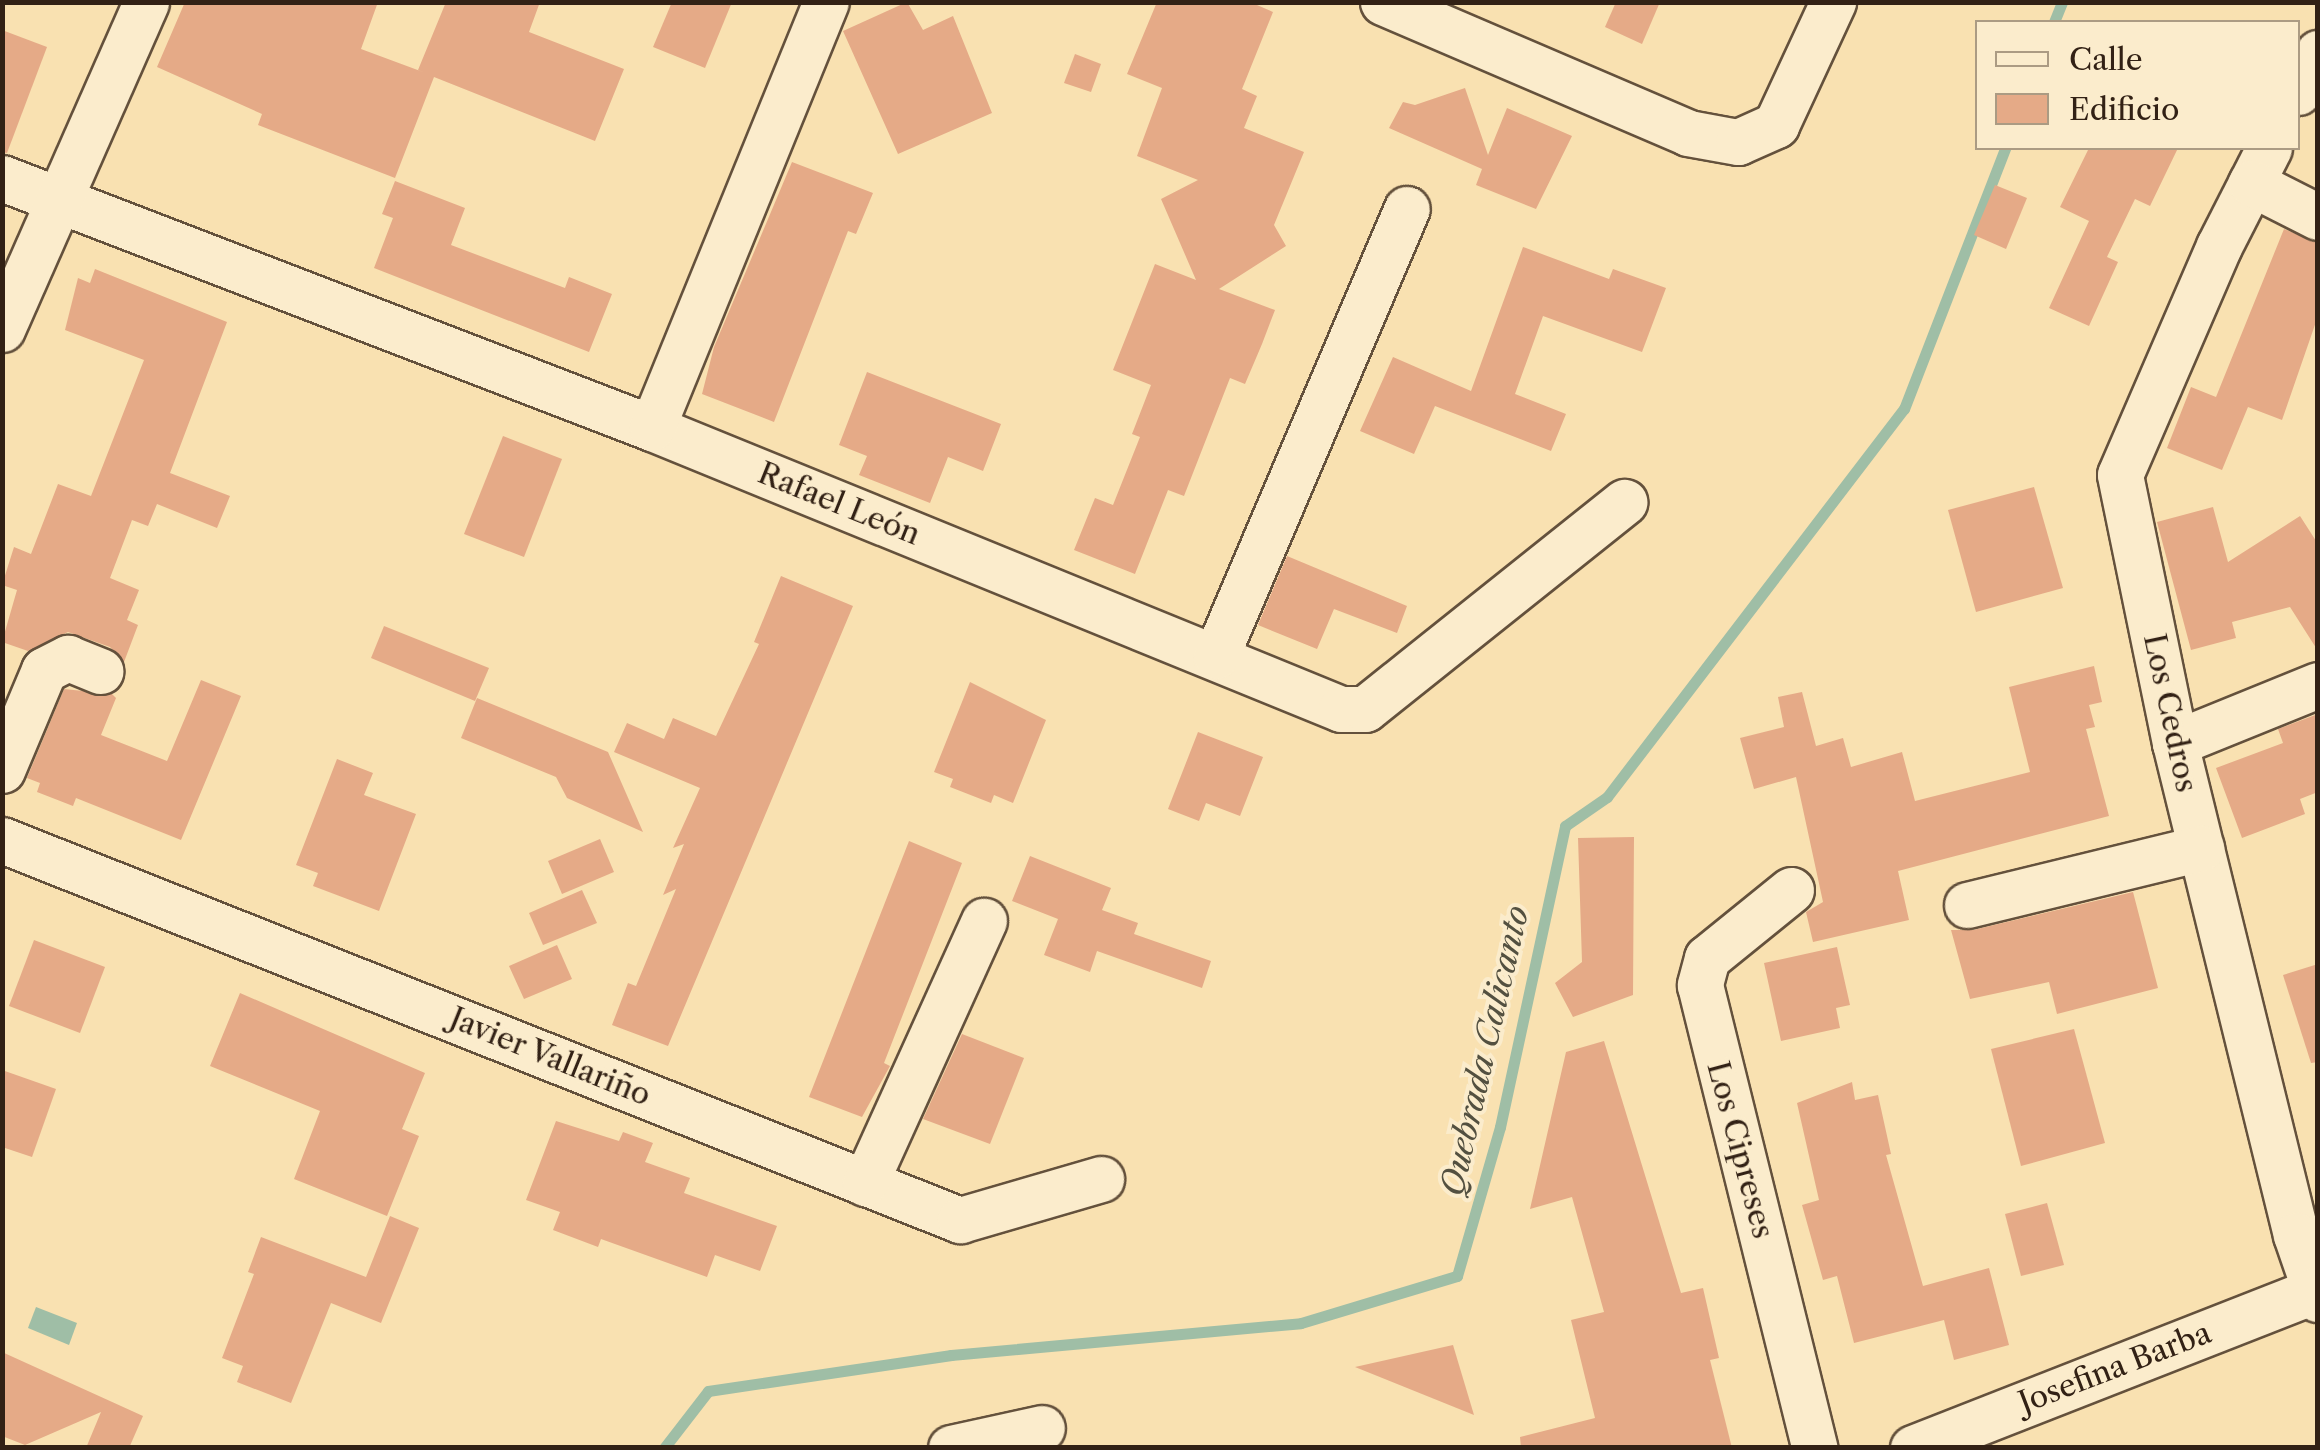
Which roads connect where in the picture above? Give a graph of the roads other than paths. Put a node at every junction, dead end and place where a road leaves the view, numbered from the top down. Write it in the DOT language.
graph roads {
  1 [pos="146,2"];
  2 [pos="826,2"];
  3 [pos="1383,2"];
  4 [pos="1832,2"];
  5 [pos="1432,12"];
  6 [pos="2318,53"];
  7 [pos="2300,88"];
  8 [pos="2260,165"];
  9 [pos="2,178"];
  10 [pos="55,199"];
  11 [pos="1407,209"];
  12 [pos="2318,217"];
  13 [pos="2,330"];
  14 [pos="652,428"];
  15 [pos="1624,502"];
  16 [pos="1216,656"];
  17 [pos="100,671"];
  18 [pos="2318,685"];
  19 [pos="2175,743"];
  20 [pos="2,770"];
  21 [pos="2,840"];
  22 [pos="2201,848"];
  23 [pos="1791,890"];
  24 [pos="1968,906"];
  25 [pos="984,921"];
  26 [pos="1101,1179"];
  27 [pos="865,1182"];
  28 [pos="2317,1292"];
  29 [pos="1042,1428"];
  30 [pos="951,1448"];
  31 [pos="1815,1448"];
  32 [pos="1912,1448"];
  1 -- 10 [label="street"];
  2 -- 14 [label="street"];
  3 -- 5 [label="street"];
  4 -- 5 [label="street"];
  6 -- 7 [label="street"];
  8 -- 12 [label="street"];
  8 -- 19 [label="street, Los Cedros"];
  9 -- 10 [label="street, Rafael León"];
  10 -- 13 [label="street"];
  10 -- 14 [label="street, Rafael León"];
  11 -- 16 [label="street"];
  14 -- 16 [label="street, Rafael León"];
  15 -- 16 [label="street, Rafael León"];
  17 -- 20 [label="street"];
  18 -- 19 [label="street"];
  19 -- 22 [label="street, Los Cedros"];
  21 -- 27 [label="street, Javier Vallariño"];
  22 -- 24 [label="street"];
  22 -- 28 [label="street, Los Cedros"];
  23 -- 31 [label="street, Los Cipreses"];
  25 -- 27 [label="street"];
  26 -- 27 [label="street, Javier Vallariño"];
  28 -- 32 [label="street, Josefina Barba"];
  29 -- 30 [label="street"];
}
